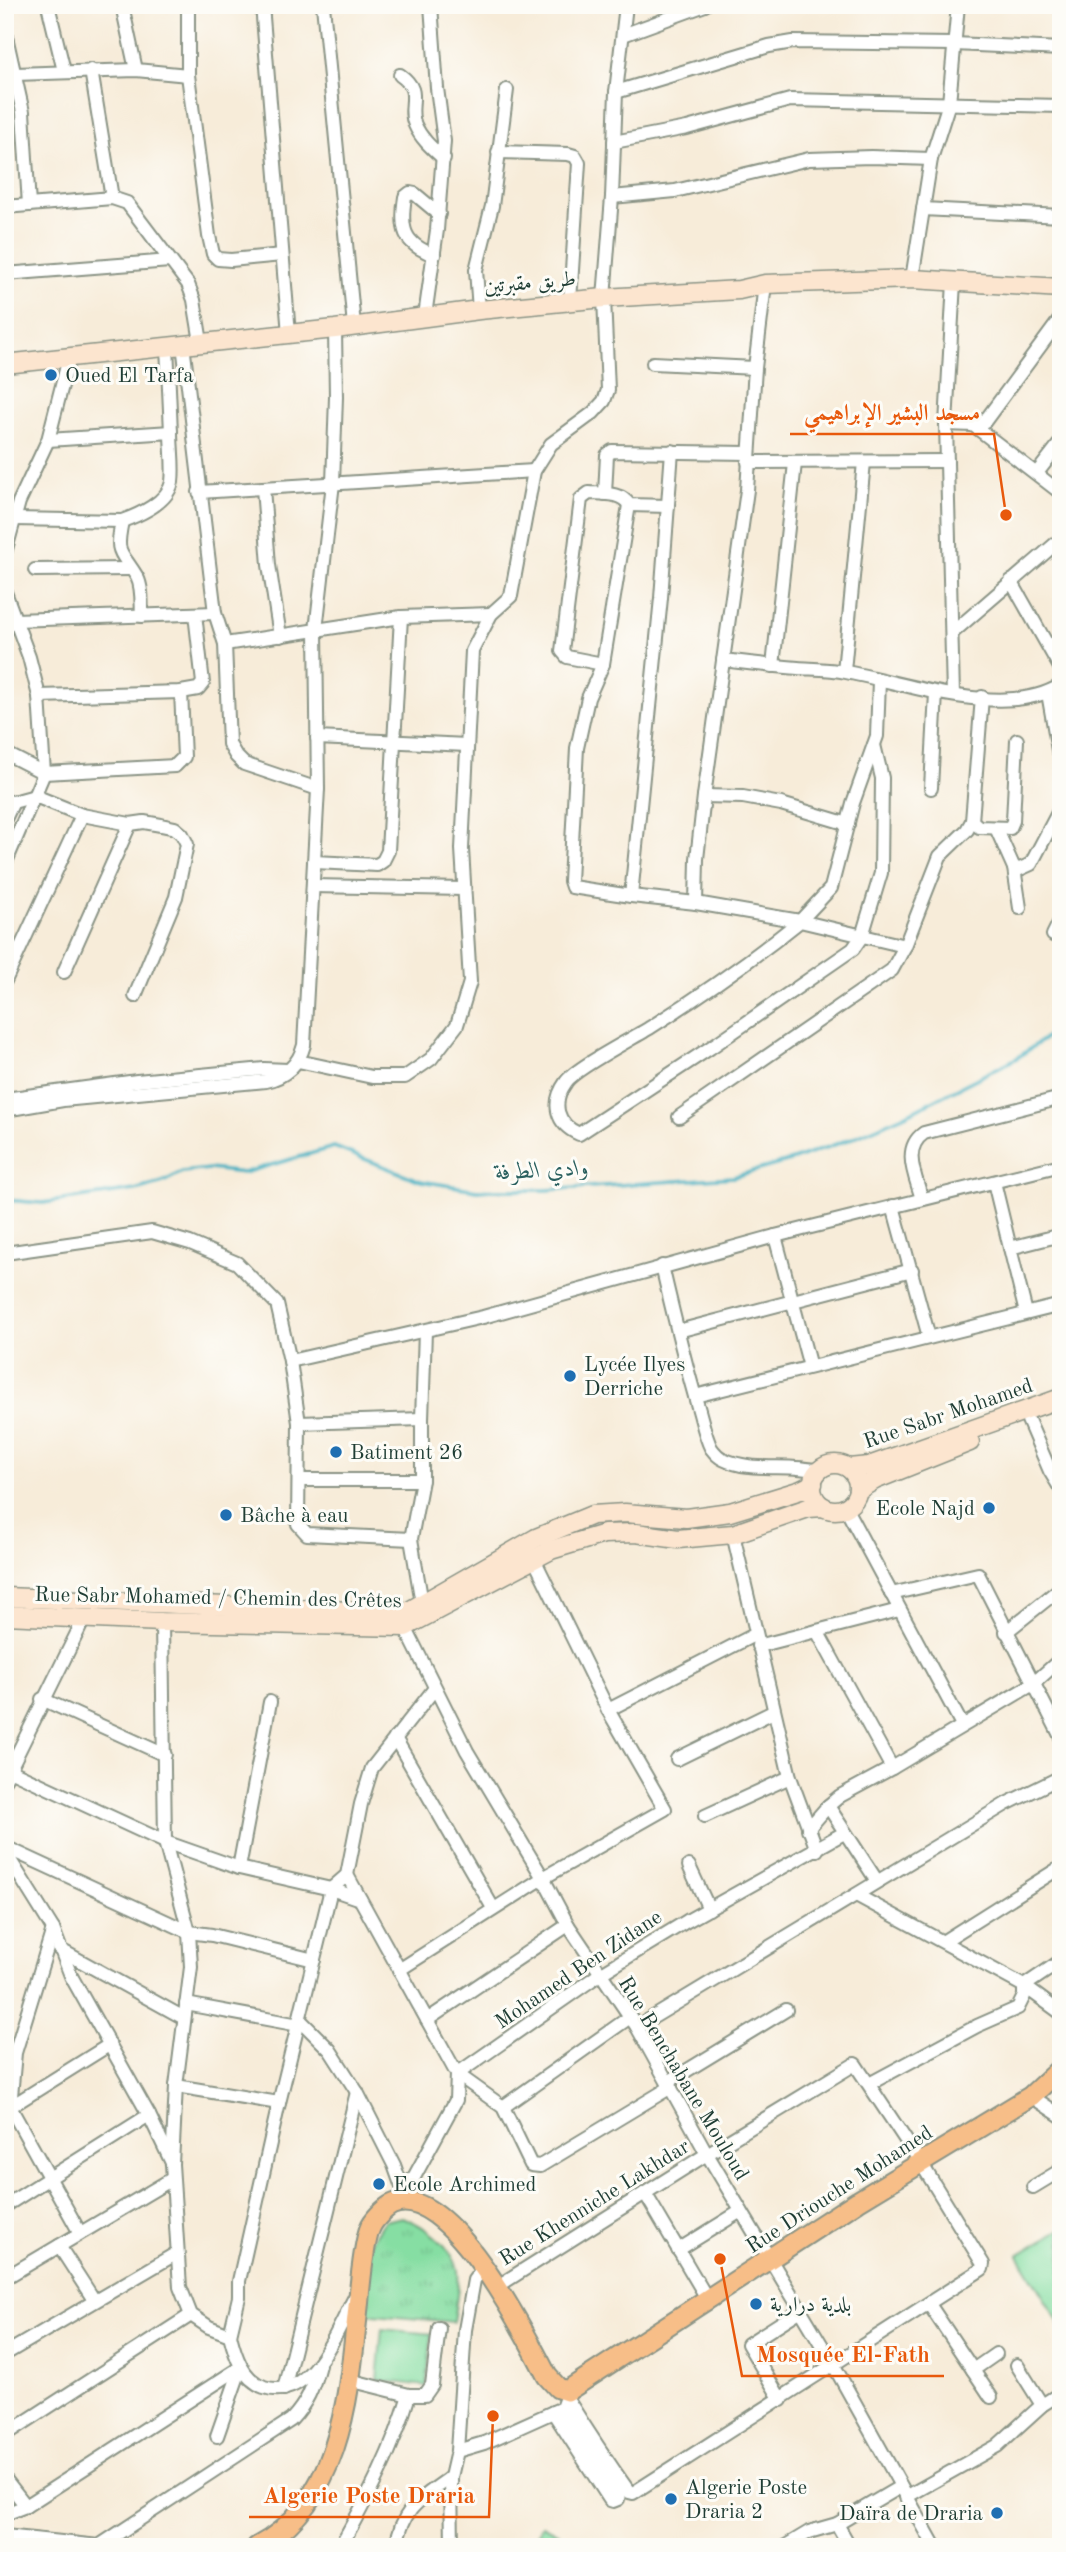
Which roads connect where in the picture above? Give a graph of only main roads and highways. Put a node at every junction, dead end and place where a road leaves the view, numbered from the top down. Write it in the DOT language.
graph roads {
  1 [pos="1061,288"];
  2 [pos="5,364"];
  3 [pos="1061,1398"];
  4 [pos="1061,1410"];
  5 [pos="849,1468"];
  6 [pos="815,1477"];
  7 [pos="858,1490"];
  8 [pos="824,1507"];
  9 [pos="5,1597"];
  10 [pos="5,1615"];
  11 [pos="1061,2068"];
  12 [pos="257,2547"];
  1 -- 2 [label="main road, طريق مقبرتين"];
  3 -- 5 [label="main road, Rue Sabr Mohamed"];
  4 -- 7 [label="main road"];
  5 -- 6 [label="main road"];
  5 -- 7 [label="main road"];
  6 -- 8 [label="main road"];
  6 -- 9 [label="main road"];
  7 -- 8 [label="main road"];
  8 -- 10 [label="main road, Rue Sabr Mohamed / Chemin des Crêtes"];
  11 -- 12 [label="main road, Rue Driouche Mohamed"];
}
